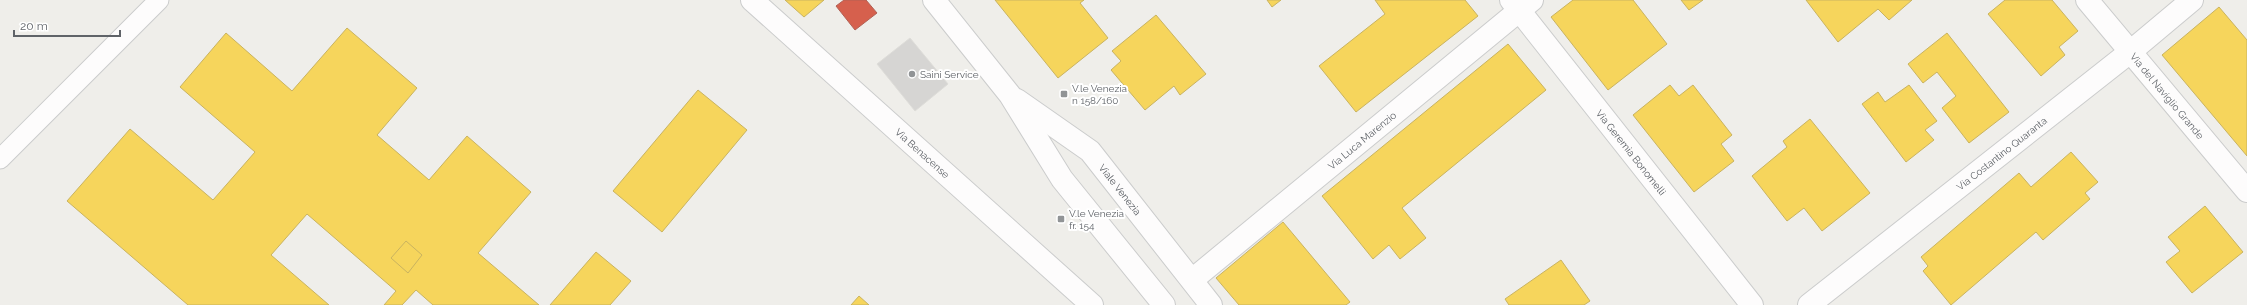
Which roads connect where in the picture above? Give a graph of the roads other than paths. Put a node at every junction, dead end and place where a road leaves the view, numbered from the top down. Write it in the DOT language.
graph roads {
  1 [pos="159,0"];
  2 [pos="752,0"];
  3 [pos="934,0"];
  4 [pos="2087,0"];
  5 [pos="2192,0"];
  6 [pos="1521,4"];
  7 [pos="2130,52"];
  8 [pos="1010,95"];
  9 [pos="0,160"];
  10 [pos="2247,191"];
  11 [pos="1192,280"];
  12 [pos="1092,305"];
  13 [pos="1164,305"];
  14 [pos="1211,305"];
  15 [pos="1752,305"];
  16 [pos="1809,305"];
  1 -- 9 [label="lane"];
  2 -- 12 [label="street, Via Benacense"];
  3 -- 8 [label="street, Viale Venezia"];
  4 -- 7 [label="street, Via del Naviglio Grande"];
  5 -- 7 [label="street, Via Costantino Quaranta"];
  6 -- 11 [label="street, Via Luca Marenzio"];
  6 -- 15 [label="street, Via Geremia Bonomelli"];
  7 -- 10 [label="street, Via del Naviglio Grande"];
  7 -- 16 [label="street, Via Costantino Quaranta"];
  8 -- 11 [label="street, Viale Venezia"];
  8 -- 13 [label="street, Viale Venezia"];
  11 -- 14 [label="street, Viale Venezia"];
}
